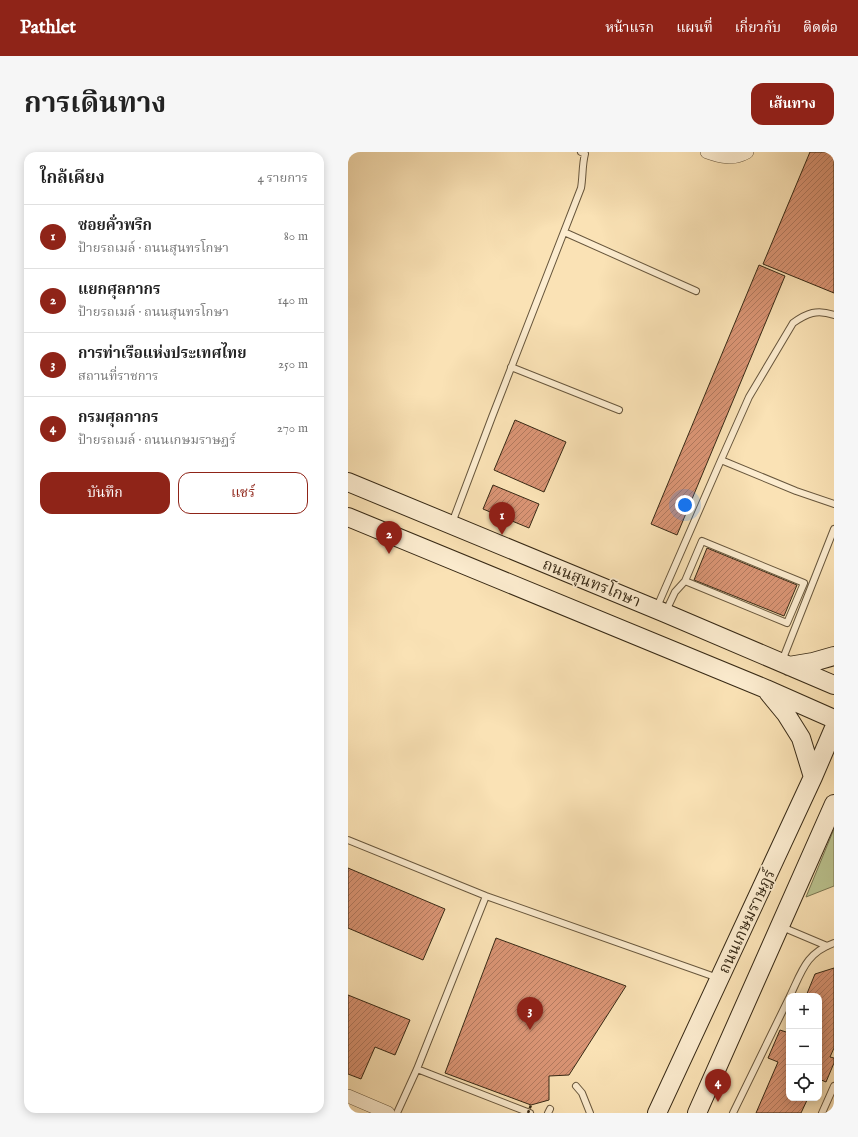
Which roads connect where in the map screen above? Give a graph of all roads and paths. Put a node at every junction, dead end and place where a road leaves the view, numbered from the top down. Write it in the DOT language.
graph roads {
  1 [pos="580,152"];
  2 [pos="707,152"];
  3 [pos="747,152"];
  4 [pos="564,232"];
  5 [pos="696,291"];
  6 [pos="834,315"];
  7 [pos="511,367"];
  8 [pos="619,410"];
  9 [pos="721,460"];
  10 [pos="348,482"];
  11 [pos="834,504"];
  12 [pos="348,517"];
  13 [pos="452,524"];
  14 [pos="834,529"];
  15 [pos="685,581"];
  16 [pos="661,611"];
  17 [pos="834,656"];
  18 [pos="785,664"];
  19 [pos="834,685"];
  20 [pos="766,689"];
  21 [pos="834,719"];
  22 [pos="834,728"];
  23 [pos="813,777"];
  24 [pos="834,804"];
  25 [pos="348,840"];
  26 [pos="486,896"];
  27 [pos="780,926"];
  28 [pos="834,943"];
  29 [pos="827,946"];
  30 [pos="719,979"];
  31 [pos="791,993"];
  32 [pos="786,1003"];
  33 [pos="417,1069"];
  34 [pos="576,1086"];
  35 [pos="834,1086"];
  36 [pos="348,1096"];
  37 [pos="531,1105"];
  38 [pos="388,1113"];
  39 [pos="397,1113"];
  40 [pos="529,1113"];
  41 [pos="590,1113"];
  42 [pos="657,1113"];
  43 [pos="697,1113"];
  44 [pos="733,1113"];
  45 [pos="822,1113"];
  1 -- 4 [label="lane"];
  2 -- 3 [label="street"];
  4 -- 5 [label="lane"];
  4 -- 7 [label="lane"];
  6 -- 9 [label="lane"];
  7 -- 8 [label="lane"];
  7 -- 13 [label="lane"];
  9 -- 11 [label="lane"];
  9 -- 16 [label="lane"];
  10 -- 13 [label="main road, ถนนสุนทรโกษา"];
  12 -- 20 [label="main road, ถนนสุนทรโกษา"];
  13 -- 16 [label="main road, ถนนสุนทรโกษา"];
  14 -- 18 [label="lane"];
  15 -- 15 [label="lane"];
  15 -- 16 [label="lane"];
  16 -- 18 [label="main road, ถนนสุนทรโกษา"];
  17 -- 18 [label="main road"];
  18 -- 19 [label="main road, ถนนสุนทรโกษา"];
  20 -- 21 [label="main road, ถนนสุนทรโกษา"];
  20 -- 23 [label="main road"];
  22 -- 23 [label="main road, ถนนเกษมราษฎร์"];
  23 -- 30 [label="main road, ถนนเกษมราษฎร์"];
  24 -- 27 [label="main road, ถนนเกษมราษฎร์"];
  25 -- 26 [label="lane"];
  26 -- 30 [label="lane"];
  26 -- 33 [label="lane"];
  27 -- 29 [label="lane"];
  27 -- 43 [label="main road, ถนนเกษมราษฎร์"];
  28 -- 29 [label="lane"];
  29 -- 31 [label="lane"];
  30 -- 42 [label="main road, ถนนเกษมราษฎร์"];
  32 -- 44 [label="lane"];
  33 -- 39 [label="lane"];
  33 -- 40 [label="lane"];
  34 -- 41 [label="lane"];
  35 -- 45 [label="lane"];
  36 -- 38 [label="street"];
  37 -- 40 [label="path, bridge"];
}
